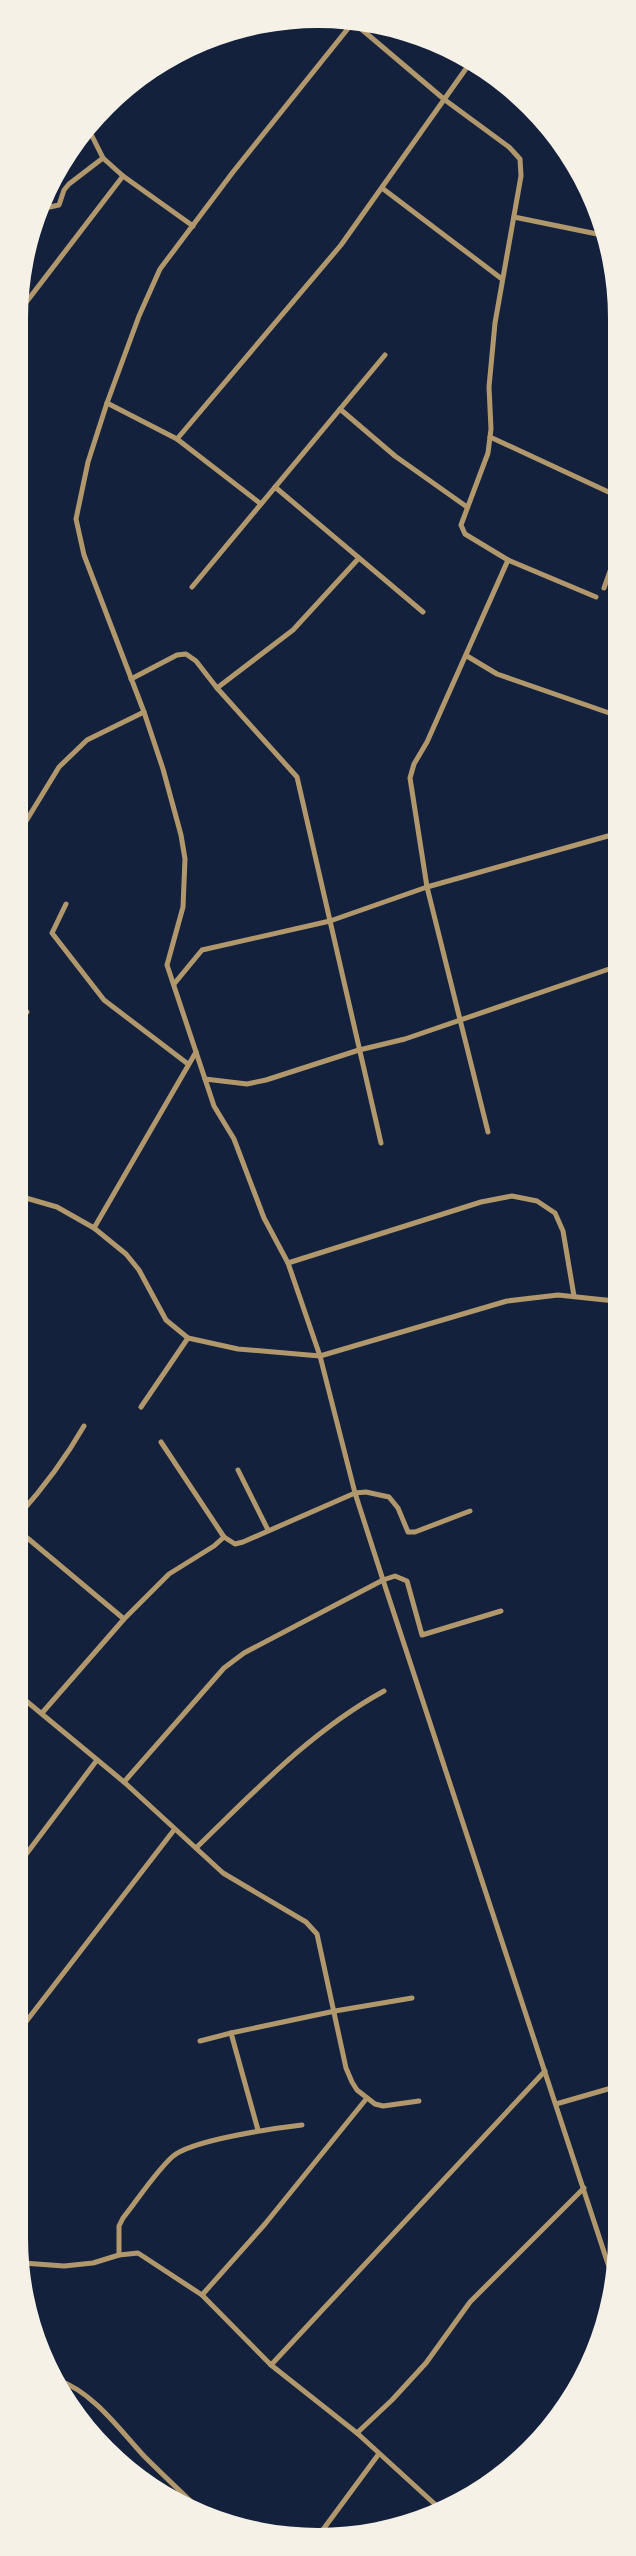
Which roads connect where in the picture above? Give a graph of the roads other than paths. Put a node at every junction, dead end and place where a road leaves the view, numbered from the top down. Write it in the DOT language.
graph roads {
  1 [pos="346,30"];
  2 [pos="367,33"];
  3 [pos="466,69"];
  4 [pos="445,100"];
  5 [pos="92,136"];
  6 [pos="104,158"];
  7 [pos="123,176"];
  8 [pos="382,188"];
  9 [pos="51,207"];
  10 [pos="514,217"];
  11 [pos="194,226"];
  12 [pos="595,234"];
  13 [pos="502,279"];
  14 [pos="29,298"];
  15 [pos="385,355"];
  16 [pos="107,403"];
  17 [pos="340,409"];
  18 [pos="490,437"];
  19 [pos="177,439"];
  20 [pos="275,487"];
  21 [pos="608,492"];
  22 [pos="261,504"];
  23 [pos="467,507"];
  24 [pos="359,558"];
  25 [pos="508,560"];
  26 [pos="608,577"];
  27 [pos="192,587"];
  28 [pos="604,588"];
  29 [pos="596,597"];
  30 [pos="423,612"];
  31 [pos="467,656"];
  32 [pos="131,679"];
  33 [pos="217,688"];
  34 [pos="144,712"];
  35 [pos="608,713"];
  36 [pos="28,818"];
  37 [pos="608,836"];
  38 [pos="427,886"];
  39 [pos="66,904"];
  40 [pos="330,921"];
  41 [pos="608,969"];
  42 [pos="174,984"];
  43 [pos="460,1021"];
  44 [pos="359,1050"];
  45 [pos="196,1052"];
  46 [pos="188,1064"];
  47 [pos="205,1079"];
  48 [pos="488,1132"];
  49 [pos="381,1143"];
  50 [pos="28,1199"];
  51 [pos="94,1228"];
  52 [pos="288,1263"];
  53 [pos="574,1296"];
  54 [pos="608,1300"];
  55 [pos="188,1338"];
  56 [pos="320,1356"];
  57 [pos="141,1407"];
  58 [pos="84,1426"];
  59 [pos="161,1442"];
  60 [pos="238,1470"];
  61 [pos="355,1493"];
  62 [pos="28,1504"];
  63 [pos="470,1511"];
  64 [pos="268,1530"];
  65 [pos="224,1537"];
  66 [pos="28,1539"];
  67 [pos="383,1580"];
  68 [pos="501,1611"];
  69 [pos="124,1619"];
  70 [pos="384,1691"];
  71 [pos="28,1702"];
  72 [pos="42,1713"];
  73 [pos="97,1760"];
  74 [pos="124,1782"];
  75 [pos="174,1830"];
  76 [pos="196,1848"];
  77 [pos="28,1852"];
  78 [pos="412,1998"];
  79 [pos="335,2011"];
  80 [pos="28,2019"];
  81 [pos="231,2033"];
  82 [pos="200,2041"];
  83 [pos="545,2071"];
  84 [pos="608,2089"];
  85 [pos="367,2098"];
  86 [pos="419,2101"];
  87 [pos="556,2104"];
  88 [pos="302,2125"];
  89 [pos="258,2130"];
  90 [pos="584,2188"];
  91 [pos="119,2255"];
  92 [pos="30,2263"];
  93 [pos="606,2263"];
  94 [pos="202,2295"];
  95 [pos="271,2365"];
  96 [pos="68,2384"];
  97 [pos="357,2433"];
  98 [pos="378,2455"];
  99 [pos="184,2495"];
  100 [pos="434,2503"];
  101 [pos="324,2528"];
  1 -- 11 [label="street"];
  2 -- 4 [label="street"];
  3 -- 4 [label="street"];
  4 -- 8 [label="street"];
  4 -- 10 [label="street"];
  5 -- 6 [label="street"];
  6 -- 7 [label="street"];
  6 -- 9 [label="street"];
  7 -- 11 [label="street"];
  7 -- 14 [label="street"];
  8 -- 13 [label="street"];
  8 -- 19 [label="street"];
  10 -- 12 [label="street"];
  10 -- 13 [label="street"];
  11 -- 16 [label="street"];
  13 -- 18 [label="street"];
  15 -- 17 [label="street"];
  16 -- 19 [label="street"];
  16 -- 32 [label="street"];
  17 -- 20 [label="street"];
  17 -- 23 [label="street"];
  18 -- 21 [label="street"];
  18 -- 23 [label="street"];
  19 -- 22 [label="street"];
  20 -- 22 [label="street"];
  20 -- 24 [label="street"];
  22 -- 27 [label="street"];
  23 -- 25 [label="street"];
  24 -- 30 [label="street"];
  24 -- 33 [label="street"];
  25 -- 29 [label="street"];
  25 -- 31 [label="street"];
  26 -- 28 [label="street"];
  31 -- 35 [label="street"];
  31 -- 38 [label="street"];
  32 -- 33 [label="street"];
  32 -- 34 [label="street"];
  33 -- 40 [label="street"];
  34 -- 36 [label="street"];
  34 -- 42 [label="street"];
  37 -- 38 [label="street"];
  38 -- 40 [label="street"];
  38 -- 43 [label="street"];
  39 -- 46 [label="street"];
  40 -- 42 [label="street"];
  40 -- 44 [label="street"];
  41 -- 43 [label="street"];
  42 -- 45 [label="street"];
  43 -- 44 [label="street"];
  43 -- 48 [label="street"];
  44 -- 47 [label="street"];
  44 -- 49 [label="street"];
  45 -- 46 [label="street"];
  45 -- 47 [label="street"];
  46 -- 51 [label="street"];
  47 -- 52 [label="street"];
  50 -- 51 [label="street"];
  51 -- 55 [label="street"];
  52 -- 53 [label="street"];
  52 -- 56 [label="street"];
  53 -- 54 [label="street"];
  53 -- 56 [label="street"];
  55 -- 56 [label="street"];
  55 -- 57 [label="street"];
  56 -- 61 [label="street"];
  58 -- 62 [label="street"];
  59 -- 65 [label="street"];
  60 -- 64 [label="street"];
  61 -- 63 [label="street"];
  61 -- 64 [label="street"];
  61 -- 67 [label="street"];
  64 -- 65 [label="street"];
  65 -- 69 [label="street"];
  66 -- 69 [label="street"];
  67 -- 68 [label="street"];
  67 -- 74 [label="street"];
  67 -- 83 [label="street"];
  69 -- 72 [label="street"];
  70 -- 76 [label="street"];
  71 -- 72 [label="street"];
  72 -- 73 [label="street"];
  73 -- 74 [label="street"];
  73 -- 77 [label="street"];
  74 -- 75 [label="street"];
  75 -- 76 [label="street"];
  75 -- 80 [label="street"];
  76 -- 79 [label="street"];
  78 -- 79 [label="street"];
  79 -- 81 [label="street"];
  79 -- 85 [label="street"];
  81 -- 82 [label="street"];
  81 -- 89 [label="street"];
  83 -- 87 [label="street"];
  83 -- 95 [label="street"];
  84 -- 87 [label="street"];
  85 -- 86 [label="street"];
  85 -- 94 [label="street"];
  87 -- 90 [label="street"];
  88 -- 89 [label="street"];
  89 -- 91 [label="street"];
  90 -- 93 [label="street"];
  90 -- 97 [label="street"];
  91 -- 92 [label="street"];
  91 -- 94 [label="street"];
  94 -- 95 [label="street"];
  95 -- 97 [label="street"];
  96 -- 99 [label="street"];
  97 -- 98 [label="street"];
  98 -- 100 [label="street"];
  98 -- 101 [label="street"];
}
